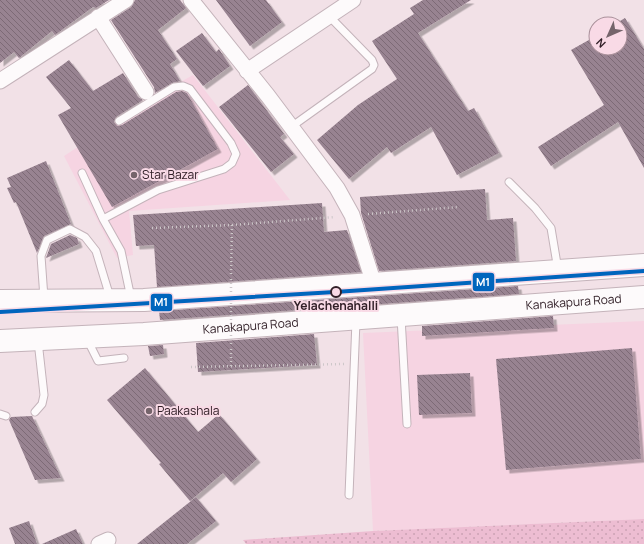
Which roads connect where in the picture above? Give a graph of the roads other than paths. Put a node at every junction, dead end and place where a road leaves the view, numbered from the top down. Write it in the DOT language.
graph roads {
  1 [pos="353,0"];
  2 [pos="120,2"];
  3 [pos="196,2"];
  4 [pos="329,16"];
  5 [pos="98,17"];
  6 [pos="247,71"];
  7 [pos="0,81"];
  8 [pos="146,92"];
  9 [pos="120,121"];
  10 [pos="291,127"];
  11 [pos="82,173"];
  12 [pos="508,182"];
  13 [pos="103,219"];
  14 [pos="644,265"];
  15 [pos="559,272"];
  16 [pos="374,284"];
  17 [pos="644,297"];
  18 [pos="44,300"];
  19 [pos="121,300"];
  20 [pos="0,301"];
  21 [pos="401,315"];
  22 [pos="356,318"];
  23 [pos="86,337"];
  24 [pos="38,339"];
  25 [pos="0,340"];
  26 [pos="124,358"];
  27 [pos="34,412"];
  28 [pos="407,424"];
  29 [pos="349,495"];
  1 -- 4 [label="street"];
  2 -- 5 [label="street"];
  3 -- 6 [label="street"];
  4 -- 6 [label="street"];
  4 -- 10 [label="lane"];
  5 -- 7 [label="street"];
  5 -- 8 [label="street"];
  6 -- 10 [label="street"];
  9 -- 13 [label="lane"];
  10 -- 16 [label="street"];
  11 -- 13 [label="lane"];
  12 -- 15 [label="lane"];
  13 -- 19 [label="lane"];
  14 -- 15 [label="highway"];
  15 -- 16 [label="highway"];
  16 -- 19 [label="highway"];
  17 -- 21 [label="highway, Kanakapura Road"];
  18 -- 19 [label="highway"];
  18 -- 19 [label="lane"];
  18 -- 20 [label="highway"];
  21 -- 22 [label="highway, Kanakapura Road"];
  21 -- 28 [label="lane"];
  22 -- 23 [label="highway, Kanakapura Road"];
  22 -- 29 [label="lane"];
  23 -- 24 [label="highway, Kanakapura Road"];
  23 -- 26 [label="lane"];
  24 -- 25 [label="highway, Kanakapura Road"];
  24 -- 27 [label="lane"];
}
